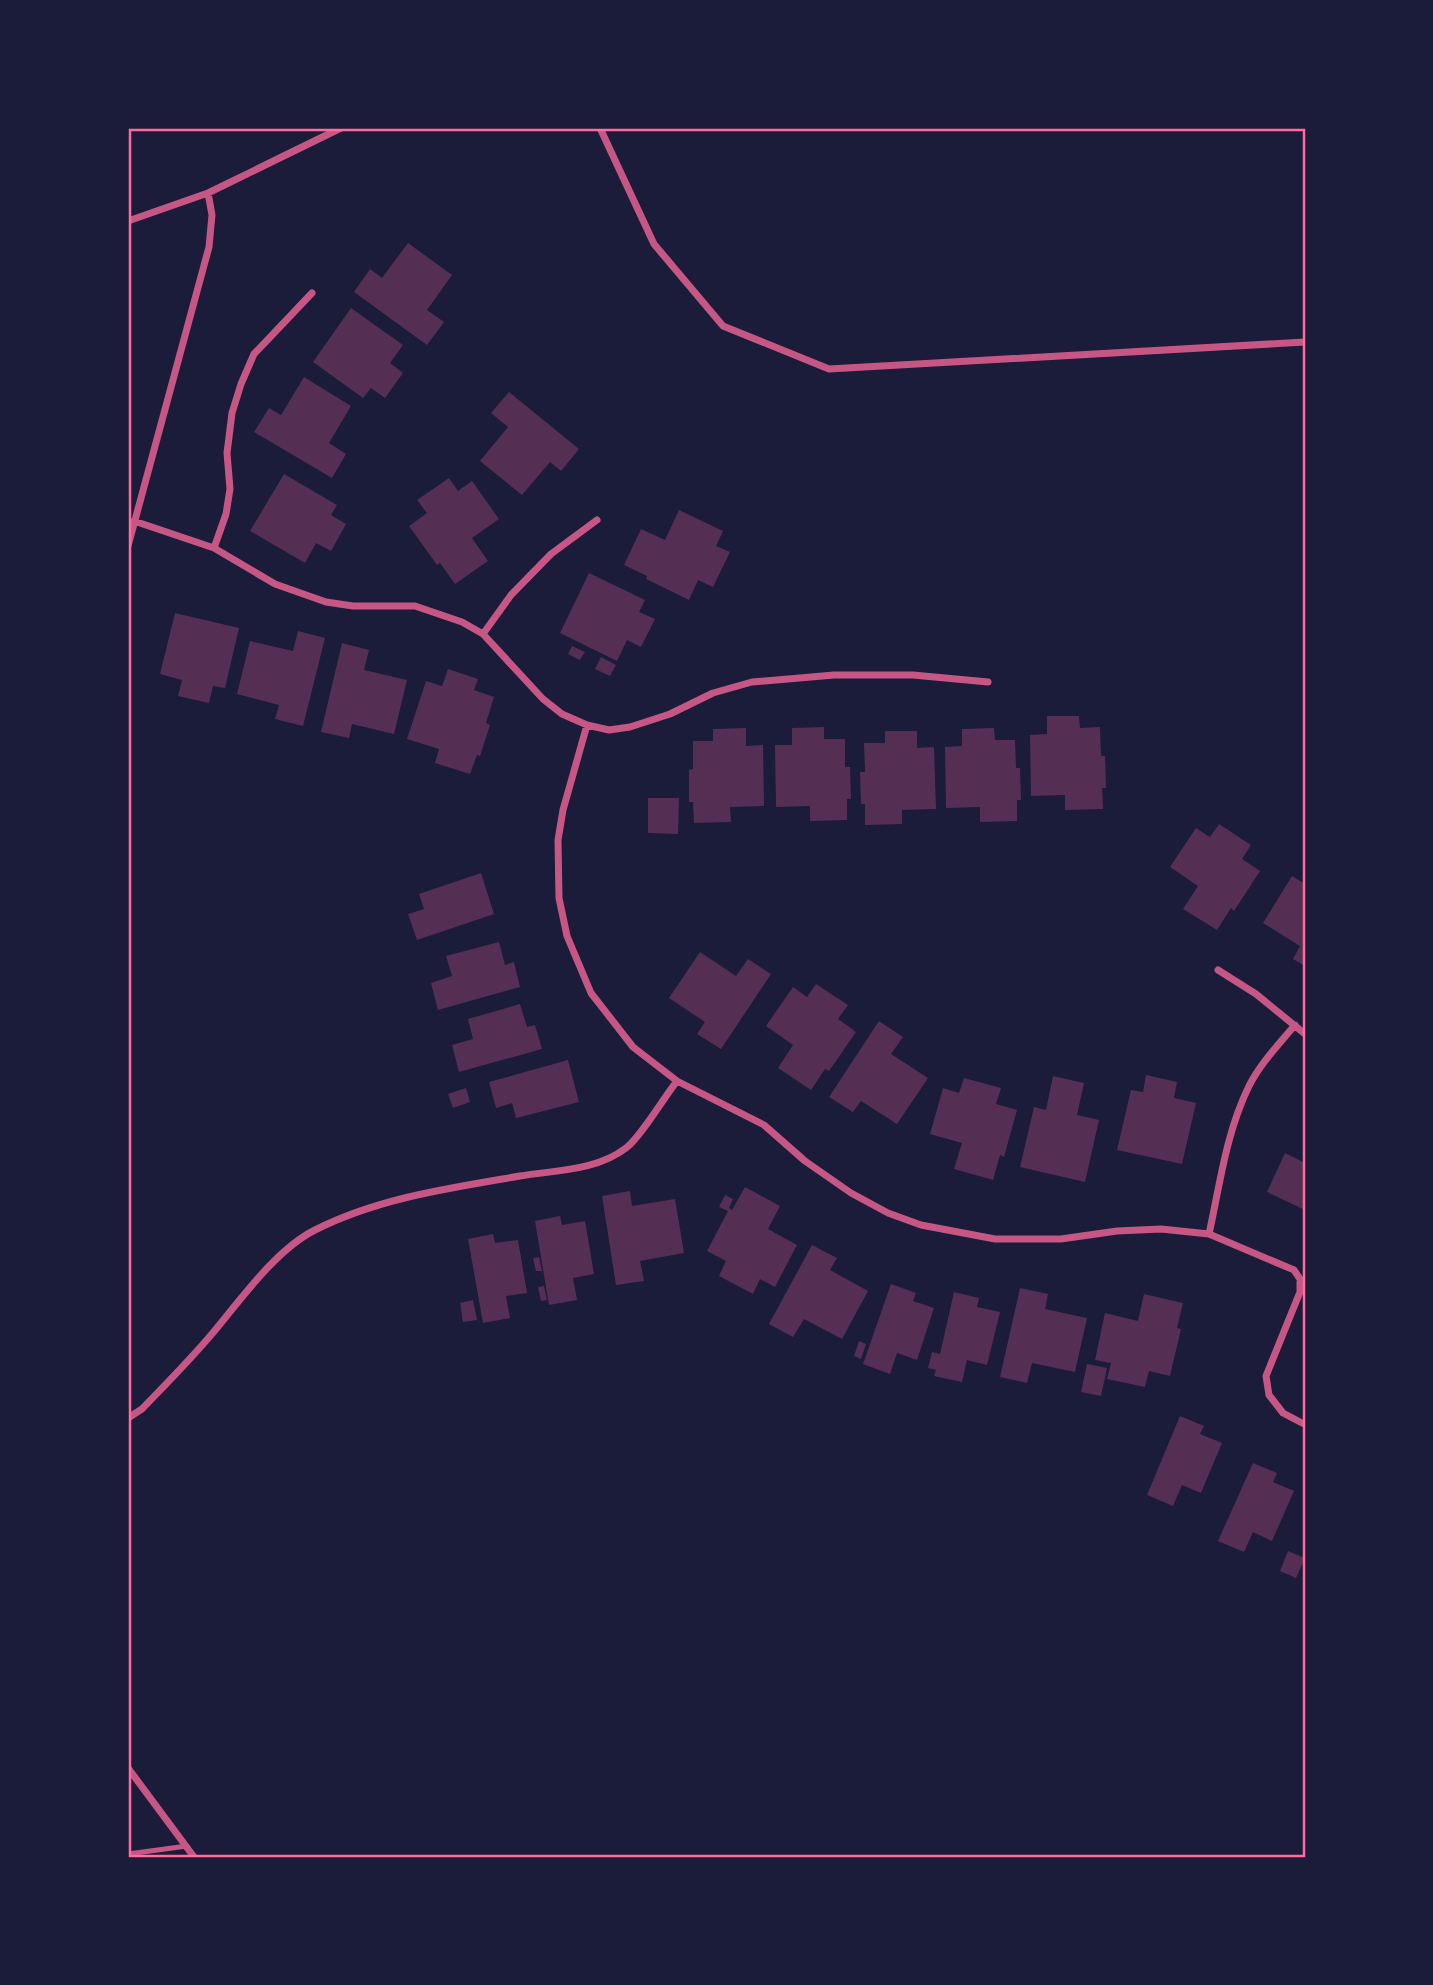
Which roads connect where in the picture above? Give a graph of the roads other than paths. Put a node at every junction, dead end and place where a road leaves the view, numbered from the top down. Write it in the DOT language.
graph roads {
  1 [pos="341,128"];
  2 [pos="600,128"];
  3 [pos="208,193"];
  4 [pos="128,221"];
  5 [pos="312,293"];
  6 [pos="1305,342"];
  7 [pos="597,520"];
  8 [pos="134,521"];
  9 [pos="128,546"];
  10 [pos="214,548"];
  11 [pos="483,634"];
  12 [pos="988,682"];
  13 [pos="587,725"];
  14 [pos="1218,970"];
  15 [pos="1295,1025"];
  16 [pos="1305,1034"];
  17 [pos="677,1080"];
  18 [pos="1209,1234"];
  19 [pos="128,1418"];
  20 [pos="1302,1423"];
  21 [pos="128,1768"];
  22 [pos="187,1846"];
  23 [pos="128,1854"];
  24 [pos="194,1857"];
  1 -- 3 [label="street"];
  2 -- 6 [label="street"];
  3 -- 4 [label="street"];
  3 -- 8 [label="street"];
  5 -- 10 [label="street"];
  7 -- 11 [label="street"];
  8 -- 9 [label="street"];
  8 -- 10 [label="street"];
  10 -- 11 [label="street"];
  11 -- 13 [label="street"];
  12 -- 13 [label="street"];
  13 -- 17 [label="street"];
  14 -- 15 [label="street"];
  15 -- 16 [label="street"];
  15 -- 18 [label="street"];
  17 -- 18 [label="street"];
  17 -- 19 [label="street"];
  18 -- 20 [label="street"];
  21 -- 22 [label="street"];
  22 -- 23 [label="lane"];
  22 -- 24 [label="street"];
}
